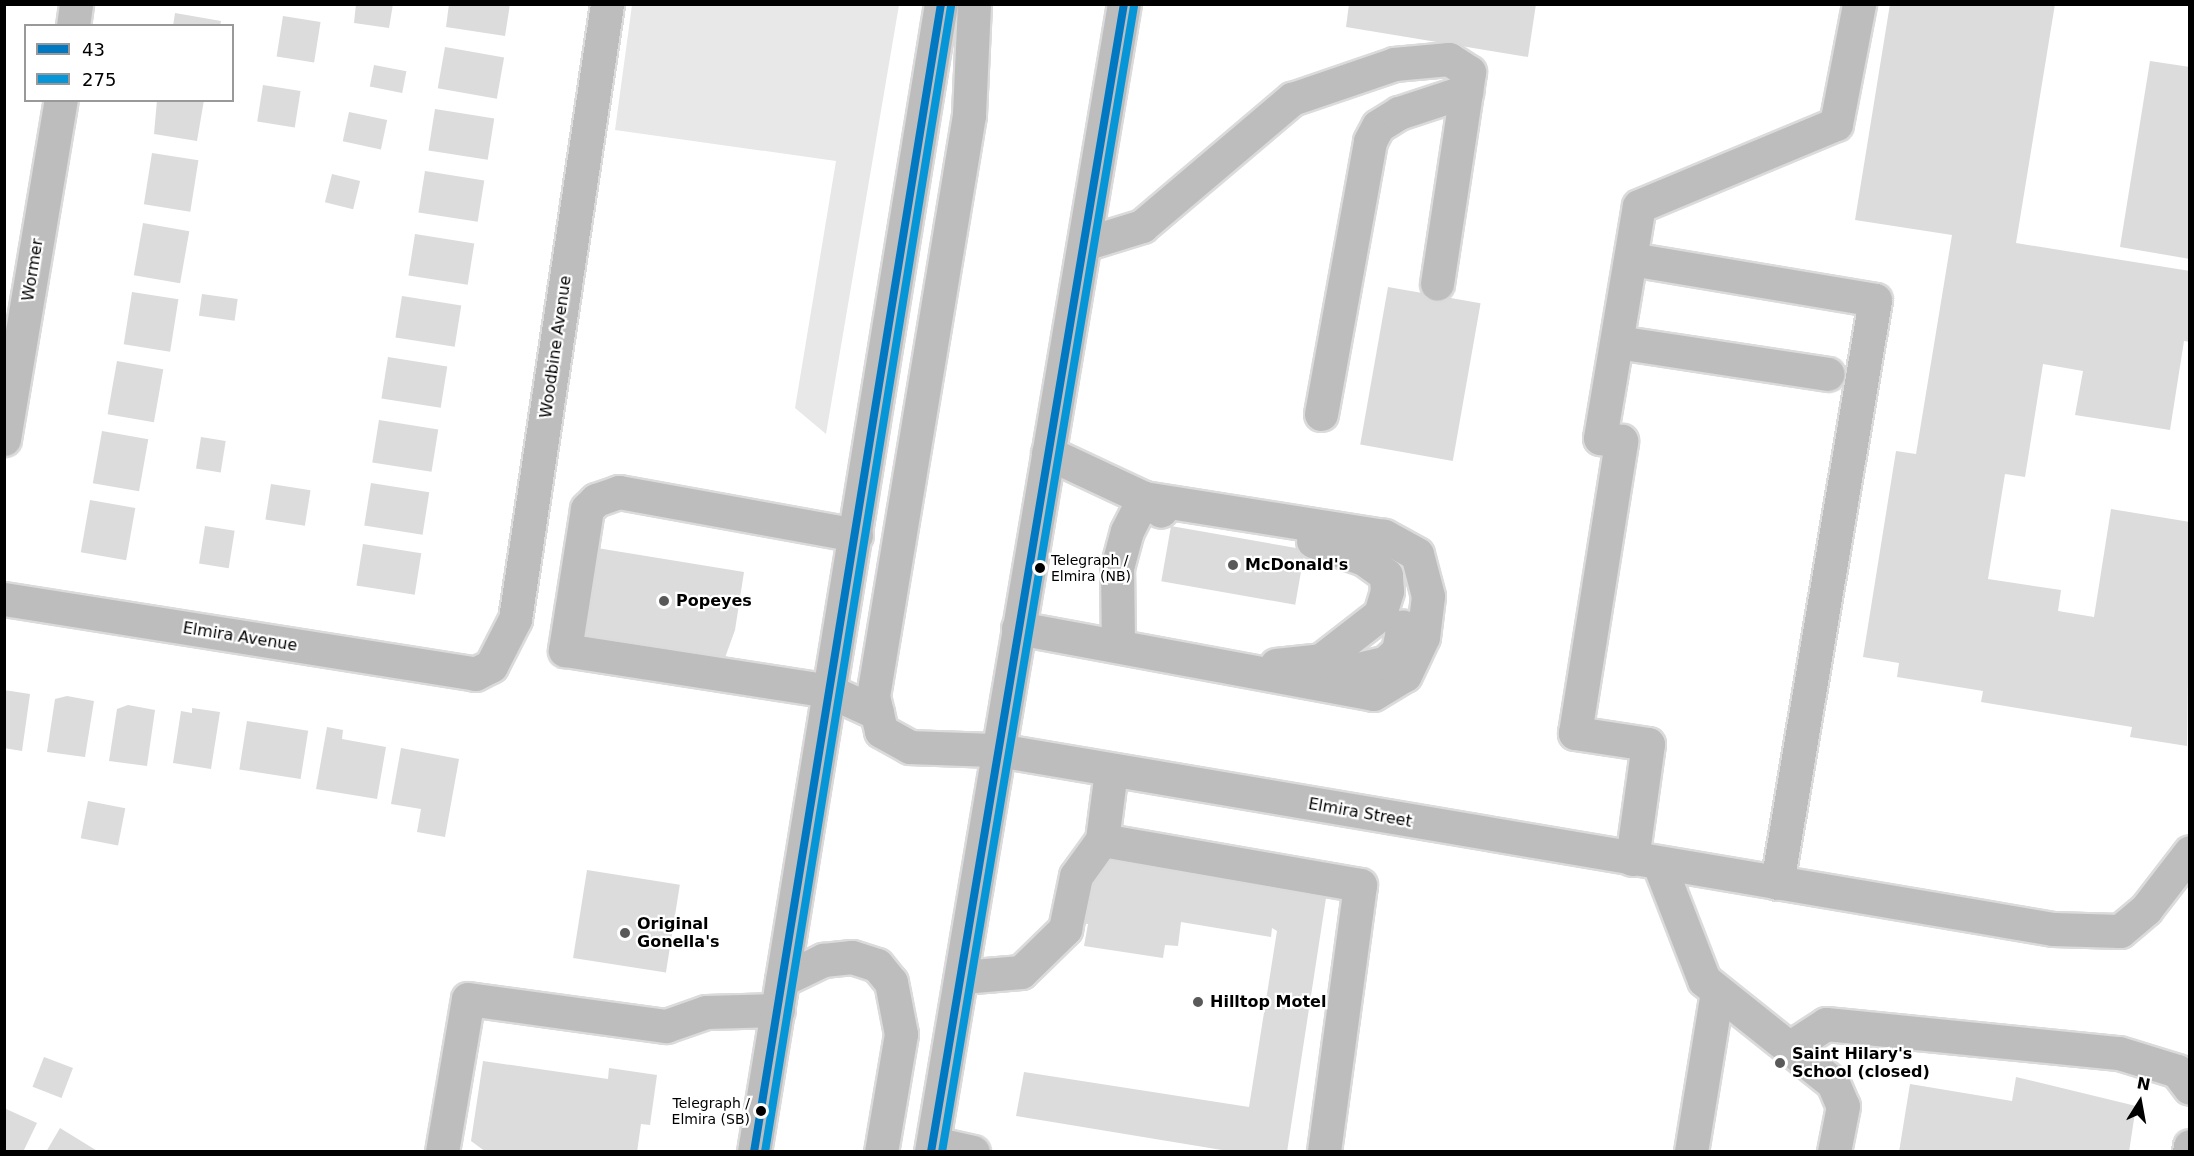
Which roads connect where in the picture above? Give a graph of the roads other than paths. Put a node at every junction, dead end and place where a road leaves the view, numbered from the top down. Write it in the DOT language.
graph roads {
  1 [pos="76,4"];
  2 [pos="607,4"];
  3 [pos="941,4"];
  4 [pos="974,4"];
  5 [pos="1124,4"];
  6 [pos="1859,4"];
  7 [pos="73,24"];
  8 [pos="1466,91"];
  9 [pos="61,102"];
  10 [pos="1084,243"];
  11 [pos="1631,259"];
  12 [pos="1437,284"];
  13 [pos="1617,342"];
  14 [pos="1828,374"];
  15 [pos="1321,414"];
  16 [pos="4,439"];
  17 [pos="1048,453"];
  18 [pos="1144,498"];
  19 [pos="856,535"];
  20 [pos="4,599"];
  21 [pos="1018,628"];
  22 [pos="1118,645"];
  23 [pos="1240,669"];
  24 [pos="475,674"];
  25 [pos="829,691"];
  26 [pos="877,713"];
  27 [pos="998,750"];
  28 [pos="1111,771"];
  29 [pos="1102,840"];
  30 [pos="2190,852"];
  31 [pos="1645,861"];
  32 [pos="1777,883"];
  33 [pos="962,977"];
  34 [pos="1717,991"];
  35 [pos="780,995"];
  36 [pos="1789,1048"];
  37 [pos="2190,1088"];
  38 [pos="2190,1146"];
  39 [pos="932,1147"];
  40 [pos="442,1152"];
  41 [pos="754,1152"];
  42 [pos="881,1152"];
  43 [pos="973,1152"];
  44 [pos="1324,1152"];
  45 [pos="1691,1152"];
  46 [pos="1834,1152"];
  47 [pos="2188,1152"];
  1 -- 7 [label="main road"];
  2 -- 24 [label="main road, Woodbine Avenue"];
  3 -- 19 [label="main road"];
  4 -- 26 [label="main road"];
  5 -- 10 [label="main road"];
  6 -- 11 [label="main road"];
  8 -- 10 [label="main road"];
  8 -- 12 [label="main road"];
  8 -- 15 [label="main road"];
  9 -- 16 [label="main road, Wormer"];
  10 -- 17 [label="main road"];
  11 -- 13 [label="main road"];
  11 -- 32 [label="main road"];
  13 -- 14 [label="main road"];
  13 -- 31 [label="main road"];
  17 -- 18 [label="main road"];
  17 -- 21 [label="main road"];
  18 -- 22 [label="main road"];
  18 -- 23 [label="main road"];
  18 -- 23 [label="main road"];
  19 -- 25 [label="main road"];
  19 -- 25 [label="main road"];
  20 -- 24 [label="main road, Elmira Avenue"];
  21 -- 22 [label="main road"];
  21 -- 27 [label="main road"];
  22 -- 23 [label="main road"];
  25 -- 26 [label="main road"];
  25 -- 35 [label="main road"];
  26 -- 27 [label="main road, Elmira Street"];
  27 -- 28 [label="main road, Elmira Street"];
  27 -- 33 [label="main road"];
  28 -- 29 [label="main road"];
  28 -- 31 [label="main road, Elmira Street"];
  29 -- 33 [label="main road"];
  29 -- 44 [label="main road"];
  30 -- 32 [label="main road, Elmira Street"];
  31 -- 32 [label="main road, Elmira Street"];
  31 -- 34 [label="main road"];
  33 -- 39 [label="main road"];
  34 -- 36 [label="main road"];
  34 -- 45 [label="main road"];
  35 -- 40 [label="main road"];
  35 -- 41 [label="main road"];
  35 -- 42 [label="main road"];
  36 -- 37 [label="main road"];
  36 -- 46 [label="main road"];
  38 -- 47 [label="main road"];
  39 -- 43 [label="main road"];
}
